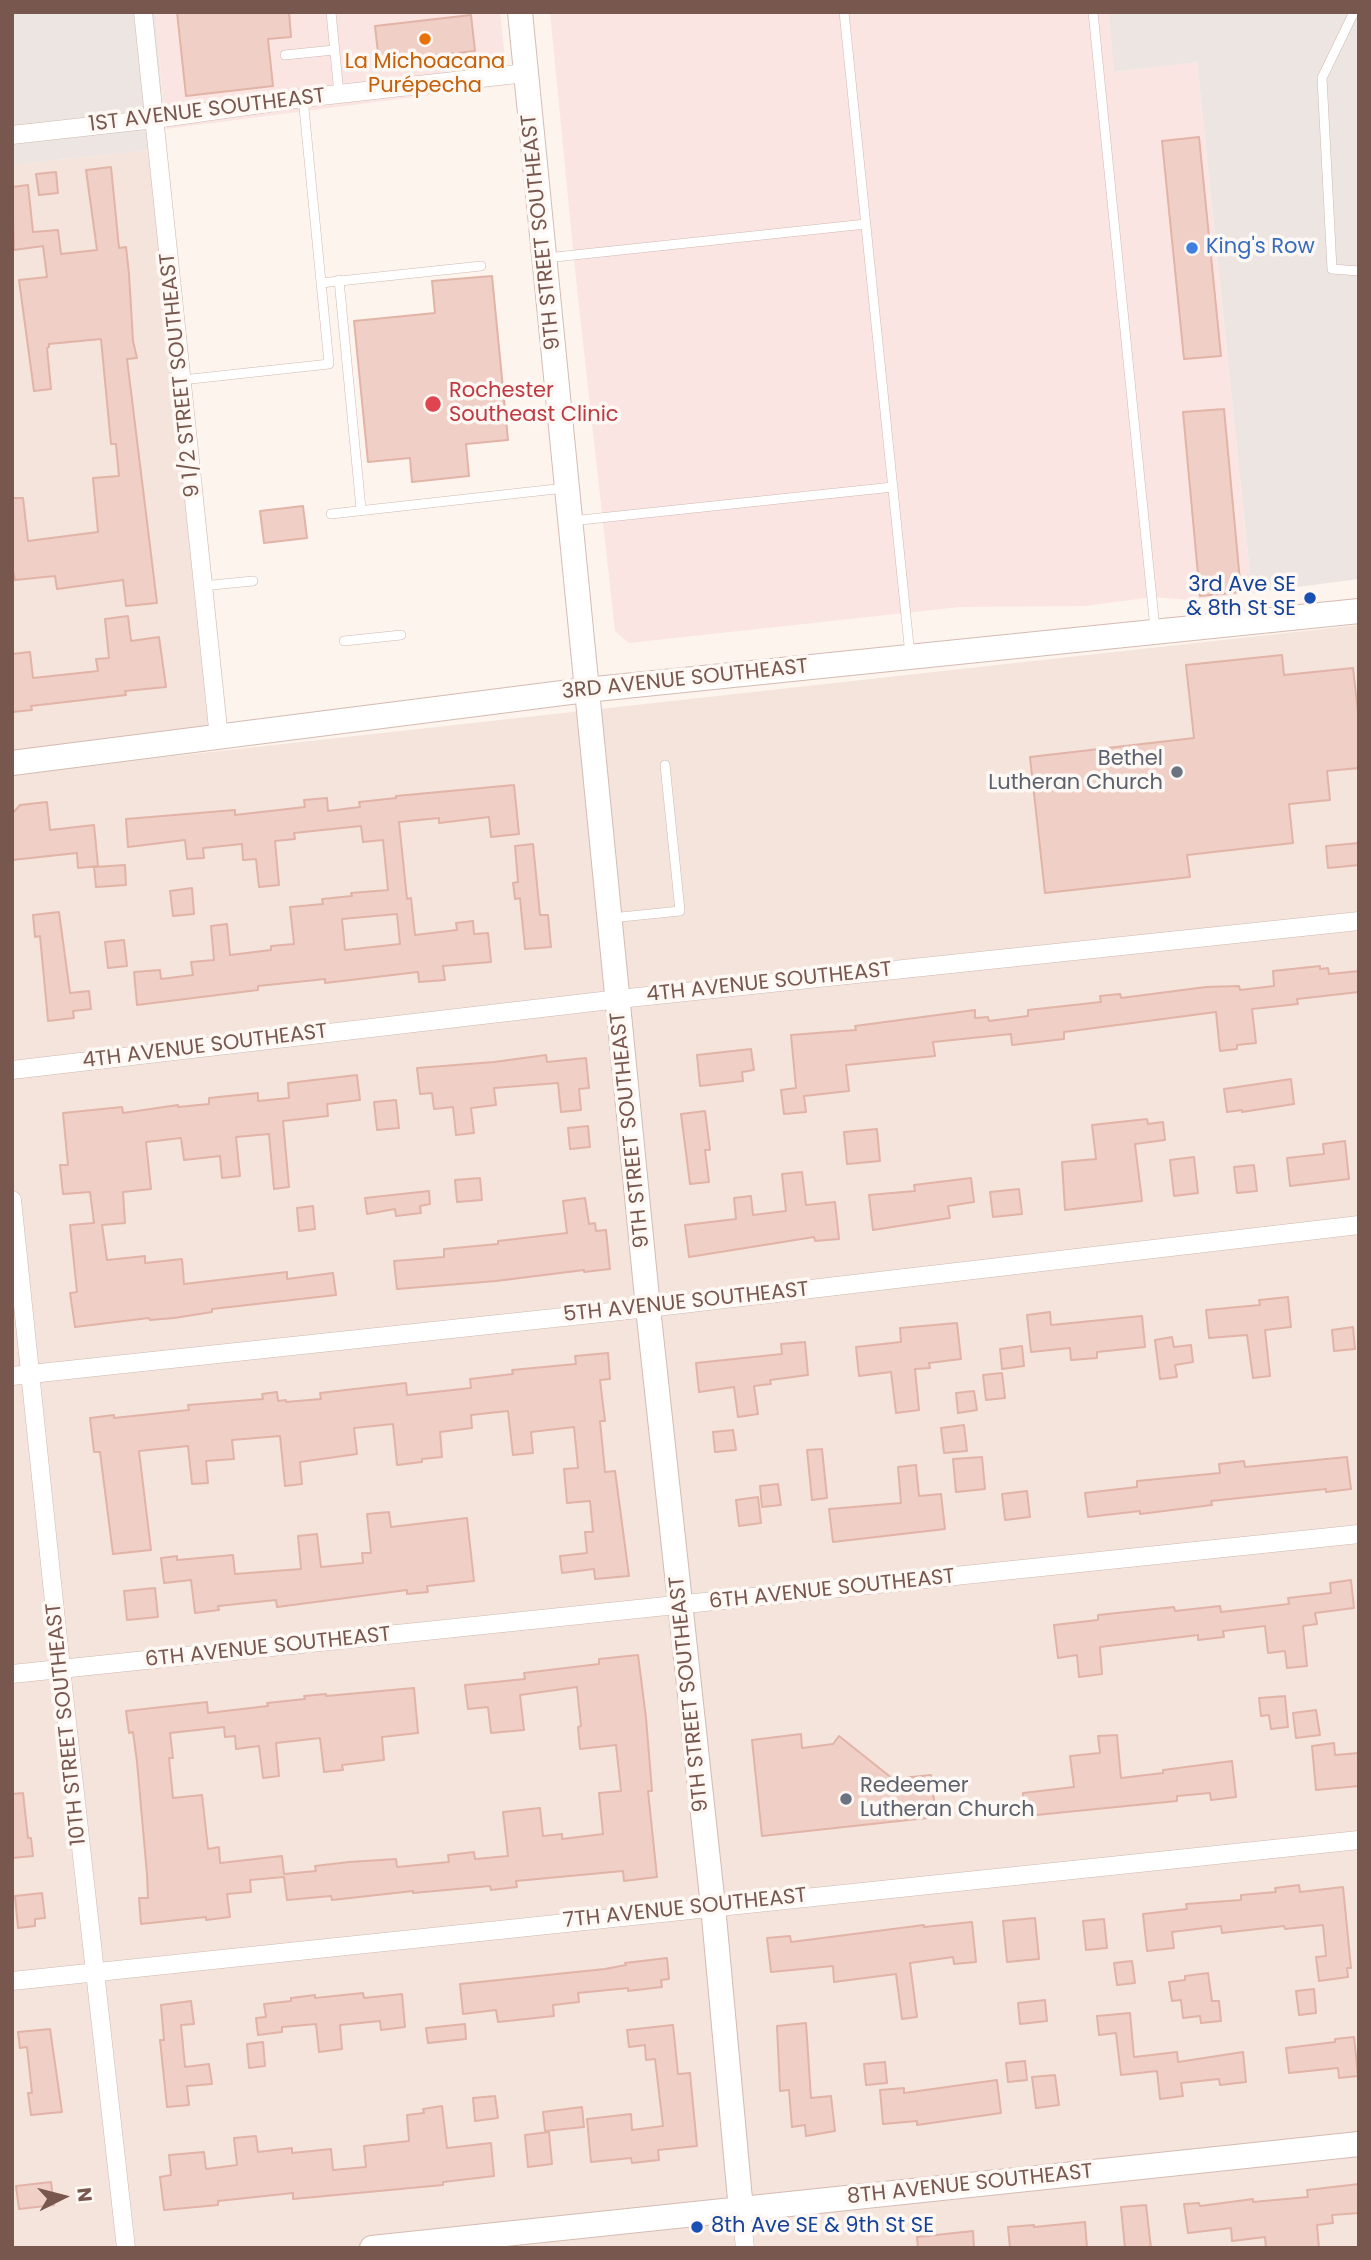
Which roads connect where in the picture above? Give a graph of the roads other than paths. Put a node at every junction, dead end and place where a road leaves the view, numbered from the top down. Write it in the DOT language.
graph roads {
  1 [pos="143,12"];
  2 [pos="331,12"];
  3 [pos="520,12"];
  4 [pos="844,12"];
  5 [pos="1093,12"];
  6 [pos="1354,12"];
  7 [pos="334,50"];
  8 [pos="285,55"];
  9 [pos="526,73"];
  10 [pos="339,94"];
  11 [pos="303,98"];
  12 [pos="155,119"];
  13 [pos="12,135"];
  14 [pos="866,224"];
  15 [pos="545,259"];
  16 [pos="481,266"];
  17 [pos="1359,271"];
  18 [pos="339,280"];
  19 [pos="321,283"];
  20 [pos="182,380"];
  21 [pos="893,487"];
  22 [pos="567,488"];
  23 [pos="361,509"];
  24 [pos="331,514"];
  25 [pos="570,522"];
  26 [pos="253,581"];
  27 [pos="202,586"];
  28 [pos="1359,611"];
  29 [pos="1156,631"];
  30 [pos="401,635"];
  31 [pos="344,641"];
  32 [pos="910,656"];
  33 [pos="586,690"];
  34 [pos="219,738"];
  35 [pos="12,763"];
  36 [pos="665,765"];
  37 [pos="610,918"];
  38 [pos="1359,921"];
  39 [pos="619,999"];
  40 [pos="12,1070"];
  41 [pos="12,1200"];
  42 [pos="1359,1225"];
  43 [pos="648,1308"];
  44 [pos="21,1375"];
  45 [pos="1359,1534"];
  46 [pos="680,1606"];
  47 [pos="61,1669"];
  48 [pos="12,1674"];
  49 [pos="1359,1840"];
  50 [pos="713,1906"];
  51 [pos="95,1971"];
  52 [pos="12,1980"];
  53 [pos="1359,2144"];
  54 [pos="741,2210"];
  55 [pos="125,2248"];
  56 [pos="372,2248"];
  57 [pos="745,2248"];
  1 -- 12 [label="street, 9 1/2 STREET SOUTHEAST"];
  2 -- 7 [label="lane"];
  3 -- 9 [label="street, 9TH STREET SOUTHEAST"];
  4 -- 14 [label="lane"];
  5 -- 29 [label="lane"];
  6 -- 17 [label="lane"];
  7 -- 8 [label="lane"];
  7 -- 10 [label="lane"];
  9 -- 10 [label="street, 1ST AVENUE SOUTHEAST"];
  9 -- 15 [label="street, 9TH STREET SOUTHEAST"];
  10 -- 11 [label="street, 1ST AVENUE SOUTHEAST"];
  11 -- 12 [label="street, 1ST AVENUE SOUTHEAST"];
  11 -- 19 [label="lane"];
  12 -- 13 [label="street, 1ST AVENUE SOUTHEAST"];
  12 -- 20 [label="street, 9 1/2 STREET SOUTHEAST"];
  14 -- 15 [label="lane"];
  14 -- 21 [label="lane"];
  15 -- 22 [label="street, 9TH STREET SOUTHEAST"];
  16 -- 18 [label="lane"];
  18 -- 19 [label="lane"];
  18 -- 23 [label="lane"];
  19 -- 20 [label="lane"];
  20 -- 27 [label="street, 9 1/2 STREET SOUTHEAST"];
  21 -- 25 [label="lane"];
  21 -- 32 [label="lane"];
  22 -- 23 [label="lane"];
  22 -- 25 [label="street, 9TH STREET SOUTHEAST"];
  23 -- 24 [label="lane"];
  25 -- 33 [label="street, 9TH STREET SOUTHEAST"];
  26 -- 27 [label="lane"];
  27 -- 34 [label="street, 9 1/2 STREET SOUTHEAST"];
  28 -- 29 [label="street, 3RD AVENUE SOUTHEAST"];
  29 -- 32 [label="street, 3RD AVENUE SOUTHEAST"];
  30 -- 31 [label="lane"];
  32 -- 33 [label="street, 3RD AVENUE SOUTHEAST"];
  33 -- 34 [label="street, 3RD AVENUE SOUTHEAST"];
  33 -- 37 [label="street, 9TH STREET SOUTHEAST"];
  34 -- 35 [label="street, 3RD AVENUE SOUTHEAST"];
  36 -- 37 [label="lane"];
  37 -- 39 [label="street, 9TH STREET SOUTHEAST"];
  38 -- 39 [label="street, 4TH AVENUE SOUTHEAST"];
  39 -- 40 [label="street, 4TH AVENUE SOUTHEAST"];
  39 -- 43 [label="street, 9TH STREET SOUTHEAST"];
  41 -- 44 [label="street, 10TH STREET SOUTHEAST"];
  42 -- 43 [label="street, 5TH AVENUE SOUTHEAST"];
  43 -- 44 [label="street, 5TH AVENUE SOUTHEAST"];
  43 -- 46 [label="street, 9TH STREET SOUTHEAST"];
  44 -- 47 [label="street, 10TH STREET SOUTHEAST"];
  45 -- 46 [label="street, 6TH AVENUE SOUTHEAST"];
  46 -- 47 [label="street, 6TH AVENUE SOUTHEAST"];
  46 -- 50 [label="street, 9TH STREET SOUTHEAST"];
  47 -- 48 [label="street, 6TH AVENUE SOUTHEAST"];
  47 -- 51 [label="street, 10TH STREET SOUTHEAST"];
  49 -- 50 [label="street, 7TH AVENUE SOUTHEAST"];
  50 -- 51 [label="street, 7TH AVENUE SOUTHEAST"];
  50 -- 54 [label="street, 9TH STREET SOUTHEAST"];
  51 -- 52 [label="street, 7TH AVENUE SOUTHEAST"];
  51 -- 55 [label="street, 10TH STREET SOUTHEAST"];
  53 -- 54 [label="street, 8TH AVENUE SOUTHEAST"];
  54 -- 56 [label="street, 8TH AVENUE SOUTHEAST"];
  54 -- 57 [label="street, 9TH STREET SOUTHEAST"];
}
